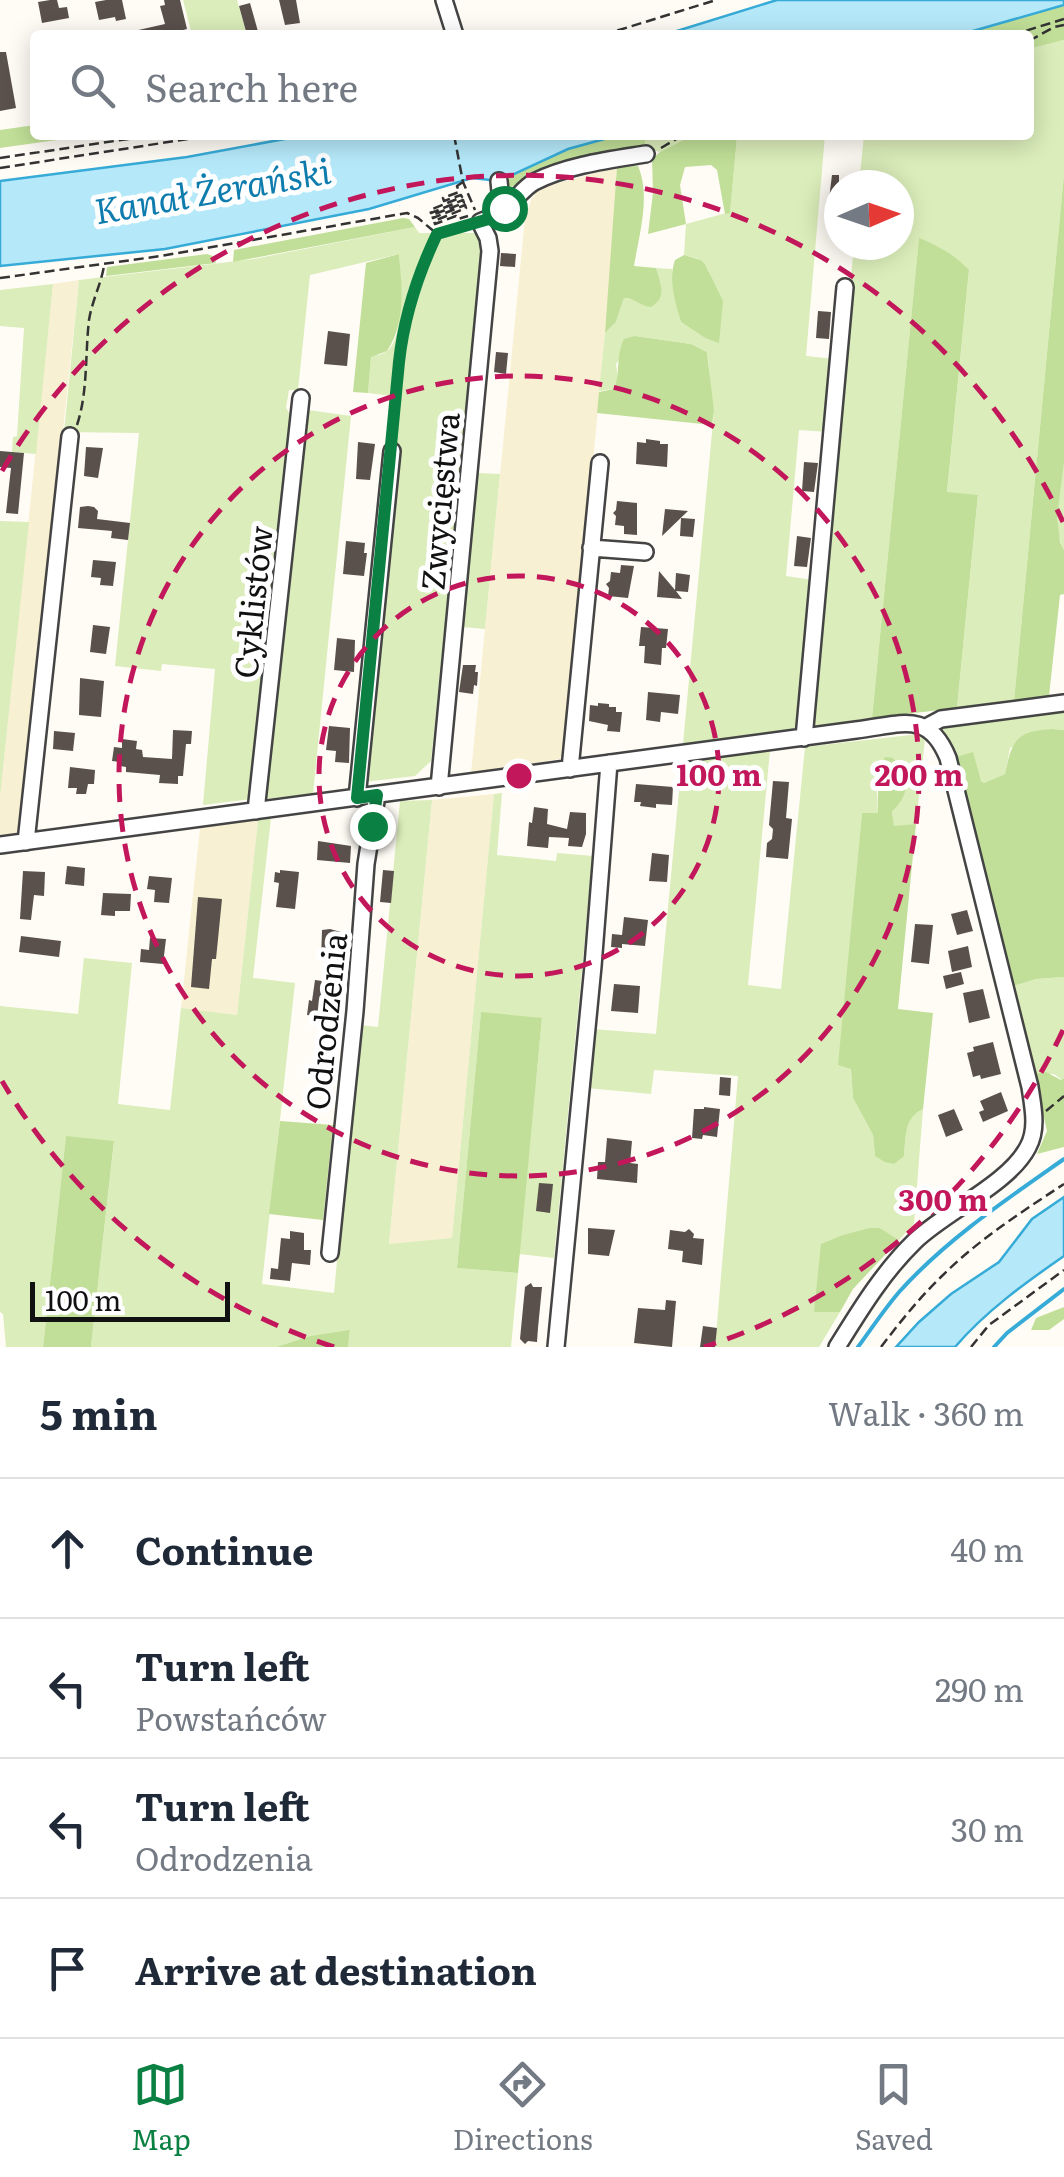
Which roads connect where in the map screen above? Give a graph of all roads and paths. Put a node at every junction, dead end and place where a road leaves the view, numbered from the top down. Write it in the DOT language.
graph roads {
  1 [pos="444,0"];
  2 [pos="716,0"];
  3 [pos="1064,19"];
  4 [pos="1064,26"];
  5 [pos="453,30"];
  6 [pos="619,30"];
  7 [pos="1028,30"];
  8 [pos="1034,37"];
  9 [pos="121,140"];
  10 [pos="182,140"];
  11 [pos="455,140"];
  12 [pos="675,140"];
  13 [pos="646,154"];
  14 [pos="0,158"];
  15 [pos="0,168"];
  16 [pos="499,180"];
  17 [pos="463,182"];
  18 [pos="504,208"];
  19 [pos="477,215"];
  20 [pos="437,234"];
  21 [pos="104,264"];
  22 [pos="0,278"];
  23 [pos="845,287"];
  24 [pos="301,398"];
  25 [pos="70,436"];
  26 [pos="392,451"];
  27 [pos="600,463"];
  28 [pos="591,548"];
  29 [pos="646,552"];
  30 [pos="1064,703"];
  31 [pos="926,726"];
  32 [pos="804,738"];
  33 [pos="609,763"];
  34 [pos="570,770"];
  35 [pos="439,787"];
  36 [pos="377,795"];
  37 [pos="357,798"];
  38 [pos="256,811"];
  39 [pos="26,842"];
  40 [pos="0,846"];
  41 [pos="1064,1096"];
  42 [pos="1034,1116"];
  43 [pos="1064,1184"];
  44 [pos="330,1253"];
  45 [pos="1064,1270"];
  46 [pos="556,1347"];
  47 [pos="837,1347"];
  48 [pos="880,1347"];
  49 [pos="971,1347"];
  1 -- 5 [label="street"];
  2 -- 6 [label="path"];
  3 -- 7 [label="path"];
  4 -- 8 [label="path"];
  9 -- 14 [label="path"];
  10 -- 15 [label="path"];
  11 -- 17 [label="path"];
  12 -- 13 [label="path"];
  13 -- 18 [label="street"];
  16 -- 18 [label="street"];
  17 -- 19 [label="path"];
  17 -- 19 [label="path"];
  18 -- 19 [label="street"];
  19 -- 20 [label="path"];
  19 -- 35 [label="street, Zwycięstwa"];
  20 -- 21 [label="path"];
  20 -- 26 [label="path"];
  21 -- 22 [label="path"];
  21 -- 25 [label="path"];
  23 -- 32 [label="street"];
  24 -- 38 [label="street, Cyklistów"];
  25 -- 39 [label="street"];
  26 -- 37 [label="street"];
  27 -- 28 [label="street"];
  28 -- 29 [label="street"];
  28 -- 34 [label="street"];
  30 -- 31 [label="street"];
  31 -- 32 [label="street"];
  31 -- 42 [label="street"];
  32 -- 33 [label="street"];
  33 -- 34 [label="street"];
  33 -- 46 [label="street"];
  34 -- 35 [label="street"];
  35 -- 36 [label="street"];
  36 -- 37 [label="street"];
  36 -- 44 [label="street, Odrodzenia"];
  37 -- 38 [label="street"];
  38 -- 39 [label="street"];
  39 -- 40 [label="street"];
  41 -- 42 [label="path"];
  42 -- 47 [label="street"];
  43 -- 48 [label="path"];
  45 -- 49 [label="path"];
}
